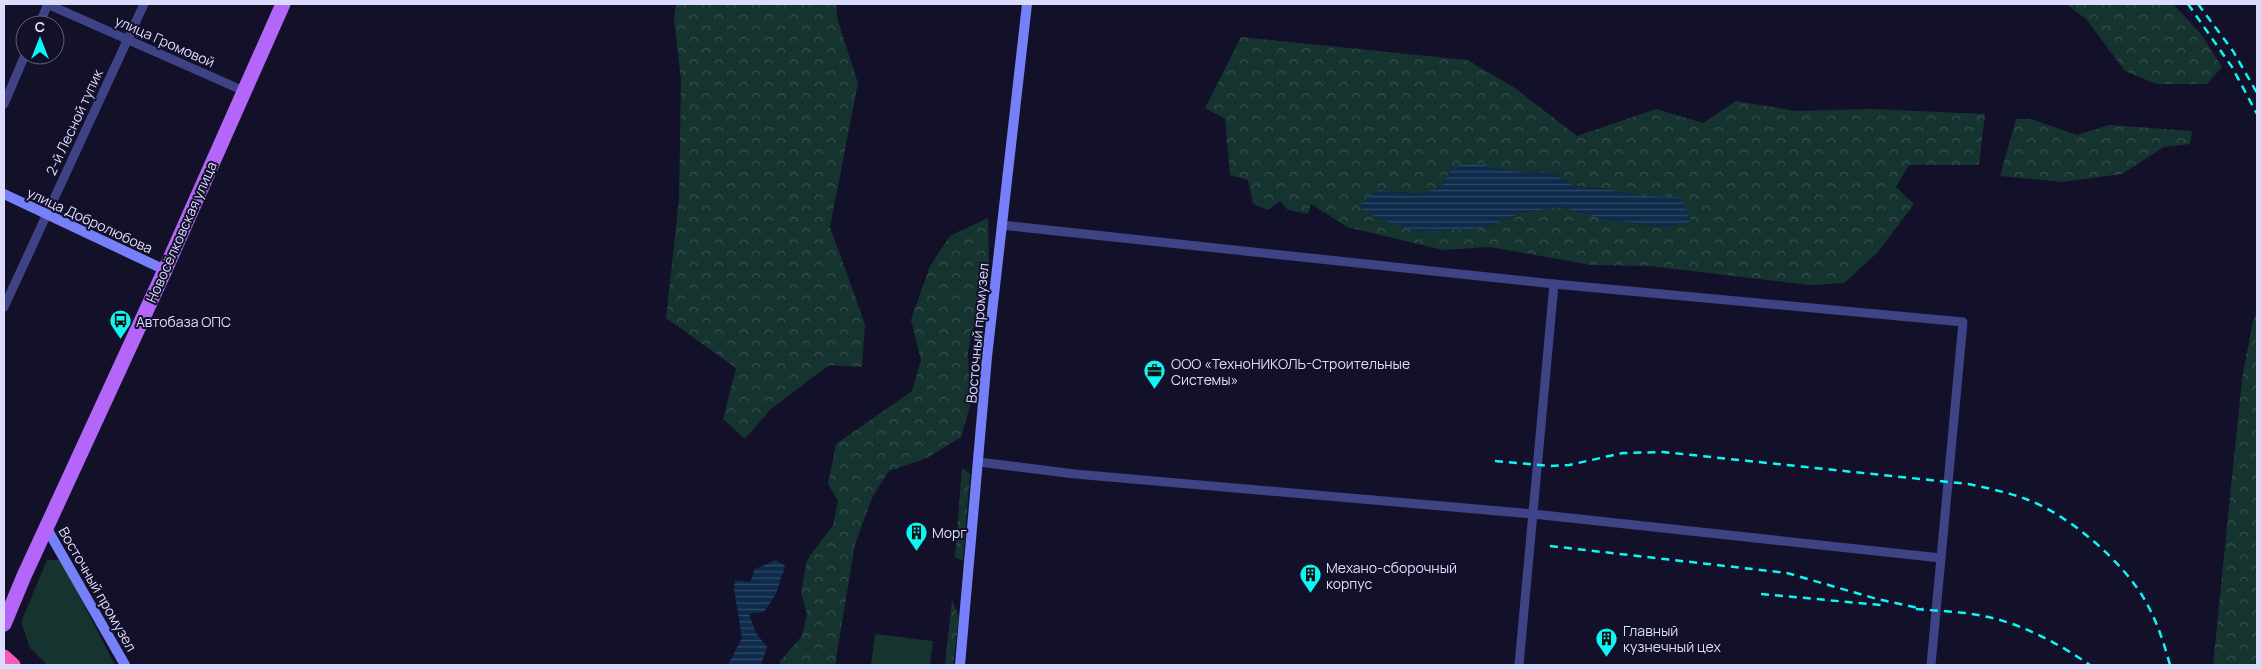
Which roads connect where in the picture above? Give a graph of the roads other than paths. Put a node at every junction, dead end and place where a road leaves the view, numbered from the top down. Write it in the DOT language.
graph roads {
  1 [pos="48,4"];
  2 [pos="144,4"];
  3 [pos="283,4"];
  4 [pos="1027,4"];
  5 [pos="127,39"];
  6 [pos="22,65"];
  7 [pos="244,91"];
  8 [pos="4,104"];
  9 [pos="4,194"];
  10 [pos="47,214"];
  11 [pos="1001,225"];
  12 [pos="165,270"];
  13 [pos="1554,284"];
  14 [pos="4,307"];
  15 [pos="979,462"];
  16 [pos="1533,514"];
  17 [pos="46,527"];
  18 [pos="1941,558"];
  19 [pos="22,579"];
  20 [pos="4,598"];
  21 [pos="4,624"];
  22 [pos="4,657"];
  23 [pos="13,665"];
  24 [pos="125,665"];
  25 [pos="960,665"];
  26 [pos="1519,665"];
  27 [pos="1931,665"];
  1 -- 5 [label="street, улица Громовой"];
  2 -- 5 [label="street, 2-й Лесной тупик"];
  3 -- 7 [label="main road, Новосёлковская улица"];
  4 -- 11 [label="street, Восточный промузел"];
  5 -- 7 [label="street, улица Громовой"];
  5 -- 10 [label="street, 2-й Лесной тупик"];
  6 -- 8 [label="street"];
  7 -- 12 [label="main road, Новосёлковская улица"];
  9 -- 10 [label="street, улица Добролюбова"];
  10 -- 12 [label="street, улица Добролюбова"];
  10 -- 14 [label="street, 2-й Лесной тупик"];
  11 -- 13 [label="street"];
  11 -- 15 [label="street, Восточный промузел"];
  12 -- 17 [label="main road, Новосёлковская улица"];
  13 -- 16 [label="street"];
  13 -- 18 [label="street"];
  15 -- 16 [label="street"];
  15 -- 25 [label="street, Восточный промузел"];
  16 -- 18 [label="street"];
  16 -- 26 [label="street"];
  17 -- 19 [label="main road, Новосёлковская улица"];
  17 -- 24 [label="street, Восточный промузел"];
  18 -- 27 [label="street"];
  19 -- 20 [label="main road"];
  19 -- 21 [label="main road, Новосёлковская улица"];
  22 -- 23 [label="highway"];
}
